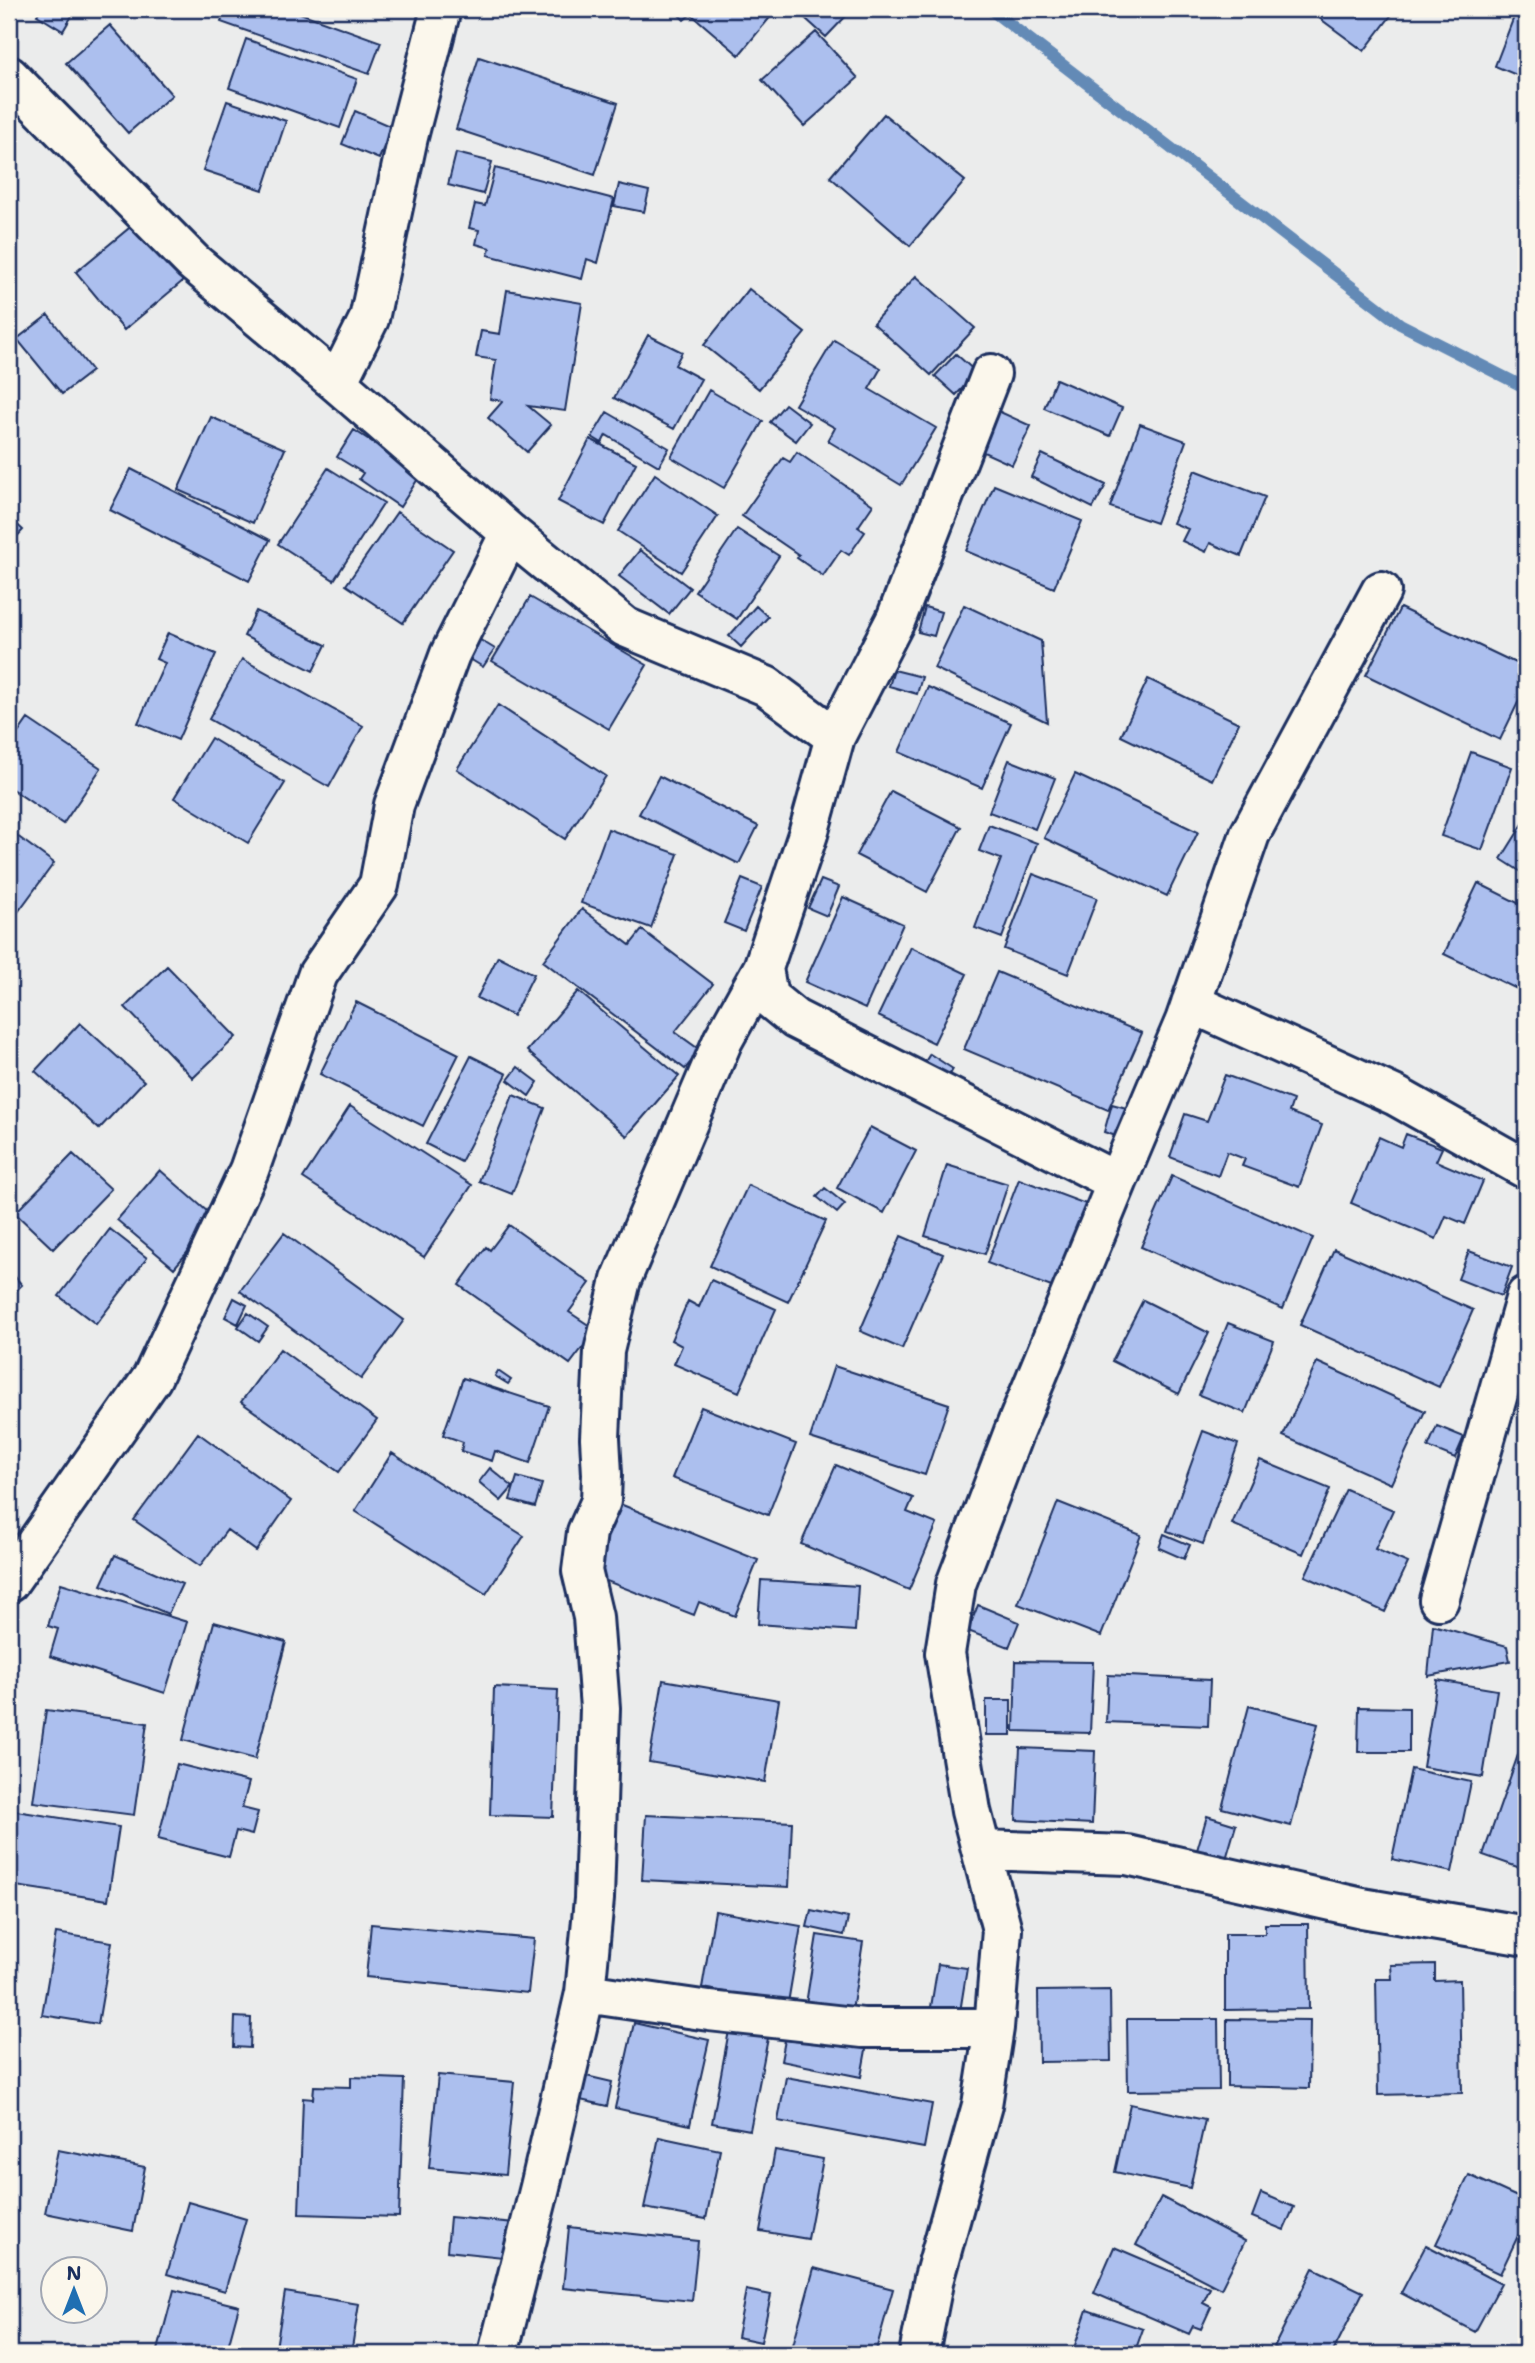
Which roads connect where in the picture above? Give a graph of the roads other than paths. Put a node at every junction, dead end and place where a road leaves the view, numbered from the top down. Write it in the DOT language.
graph roads {
  1 [pos="441,9"];
  2 [pos="9,76"];
  3 [pos="991,374"];
  4 [pos="337,383"];
  5 [pos="510,533"];
  6 [pos="1381,591"];
  7 [pos="835,737"];
  8 [pos="763,968"];
  9 [pos="1191,1003"];
  10 [pos="1526,1169"];
  11 [pos="1117,1182"];
  12 [pos="1526,1296"];
  13 [pos="9,1582"];
  14 [pos="1439,1600"];
  15 [pos="982,1850"];
  16 [pos="1526,1936"];
  17 [pos="585,1993"];
  18 [pos="994,2028"];
  19 [pos="498,2354"];
  20 [pos="919,2354"];
  1 -- 4 [label="street"];
  2 -- 4 [label="street"];
  3 -- 7 [label="street"];
  4 -- 5 [label="street"];
  5 -- 7 [label="street"];
  5 -- 13 [label="street"];
  6 -- 9 [label="street"];
  7 -- 8 [label="street"];
  8 -- 11 [label="street"];
  8 -- 17 [label="street"];
  9 -- 10 [label="street"];
  9 -- 11 [label="street"];
  11 -- 15 [label="street"];
  12 -- 14 [label="street"];
  15 -- 16 [label="street"];
  15 -- 18 [label="street"];
  17 -- 18 [label="street"];
  17 -- 19 [label="street"];
  18 -- 20 [label="street"];
}
